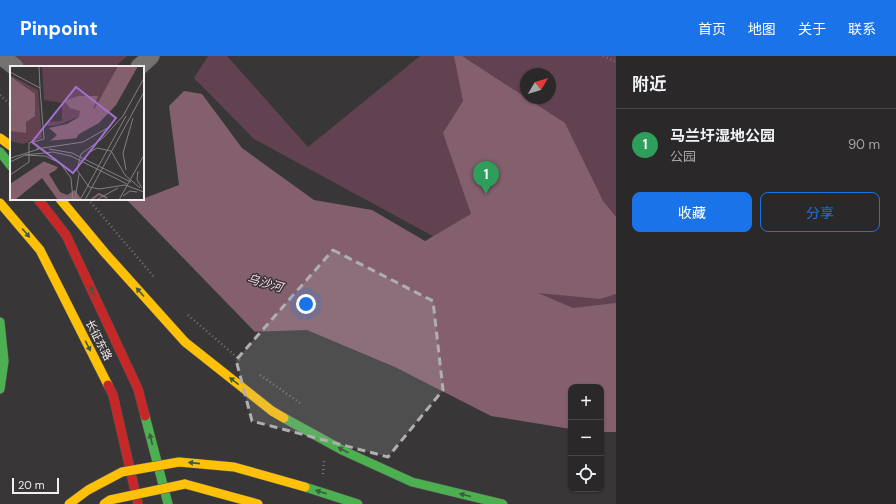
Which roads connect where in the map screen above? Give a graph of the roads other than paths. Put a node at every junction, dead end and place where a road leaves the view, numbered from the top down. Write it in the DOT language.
graph roads {
  1 [pos="1,56"];
  2 [pos="151,56"];
  3 [pos="14,66"];
  4 [pos="140,66"];
  5 [pos="0,138"];
  6 [pos="10,145"];
  7 [pos="0,152"];
  8 [pos="10,165"];
  9 [pos="39,200"];
  10 [pos="61,200"];
  11 [pos="0,204"];
  12 [pos="0,322"];
  13 [pos="0,390"];
  14 [pos="69,504"];
  15 [pos="104,504"];
  16 [pos="138,504"];
  17 [pos="168,504"];
  18 [pos="258,504"];
  19 [pos="358,504"];
  20 [pos="503,504"];
  1 -- 3 [label="street"];
  2 -- 4 [label="street"];
  5 -- 6 [label="main road"];
  7 -- 8 [label="main road"];
  17 -- 9 [label="main road, 长征东路, one-way"];
  20 -- 10 [label="main road, one-way, bridge"];
  11 -- 16 [label="main road, 长征东路, one-way"];
  12 -- 13 [label="main road"];
  19 -- 14 [label="main road, one-way, bridge"];
  15 -- 18 [label="main road, bridge"];
}
